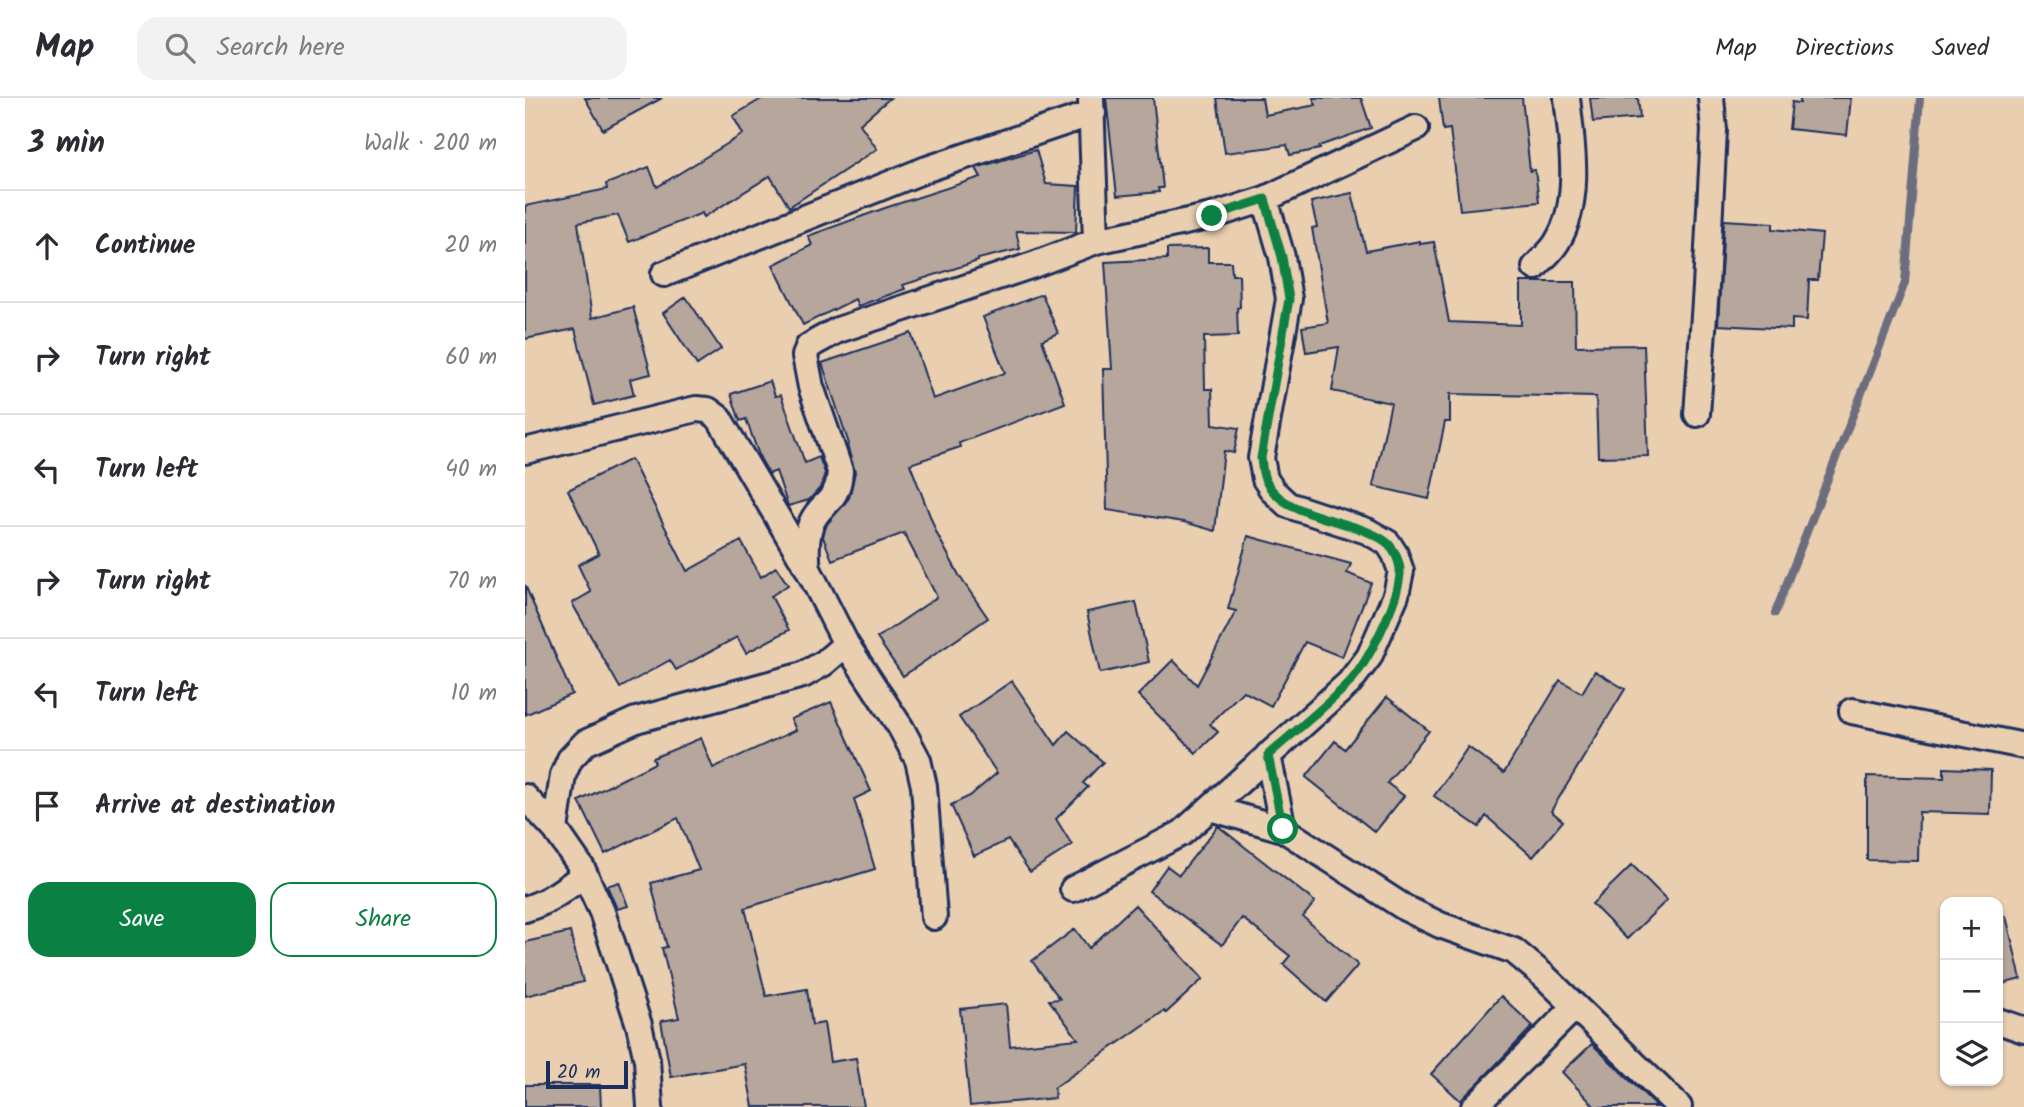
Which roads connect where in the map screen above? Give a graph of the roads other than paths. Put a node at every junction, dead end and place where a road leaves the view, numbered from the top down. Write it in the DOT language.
graph roads {
  1 [pos="1567,98"];
  2 [pos="1711,98"];
  3 [pos="1092,105"];
  4 [pos="1416,128"];
  5 [pos="1265,199"];
  6 [pos="1096,241"];
  7 [pos="1535,267"];
  8 [pos="664,274"];
  9 [pos="1697,414"];
  10 [pos="525,451"];
  11 [pos="808,569"];
  12 [pos="846,644"];
  13 [pos="1852,711"];
  14 [pos="2024,746"];
  15 [pos="1268,755"];
  16 [pos="525,797"];
  17 [pos="1210,808"];
  18 [pos="555,829"];
  19 [pos="1283,829"];
  20 [pos="585,874"];
  21 [pos="1073,889"];
  22 [pos="525,909"];
  23 [pos="934,917"];
  24 [pos="1575,1007"];
  25 [pos="2003,1023"];
  26 [pos="2024,1030"];
  27 [pos="650,1107"];
  28 [pos="1474,1107"];
  29 [pos="1679,1107"];
  1 -- 7 [label="street"];
  2 -- 9 [label="street"];
  3 -- 6 [label="street"];
  3 -- 8 [label="street"];
  4 -- 5 [label="street"];
  5 -- 6 [label="street"];
  5 -- 15 [label="street"];
  6 -- 11 [label="street"];
  10 -- 11 [label="street"];
  11 -- 12 [label="street"];
  12 -- 18 [label="street"];
  12 -- 23 [label="street"];
  13 -- 14 [label="street"];
  15 -- 17 [label="street"];
  15 -- 19 [label="street"];
  16 -- 18 [label="street"];
  17 -- 19 [label="street"];
  17 -- 21 [label="street"];
  18 -- 20 [label="street"];
  19 -- 24 [label="street"];
  20 -- 22 [label="street"];
  20 -- 27 [label="street"];
  24 -- 28 [label="street"];
  24 -- 29 [label="street"];
  25 -- 26 [label="street"];
}
